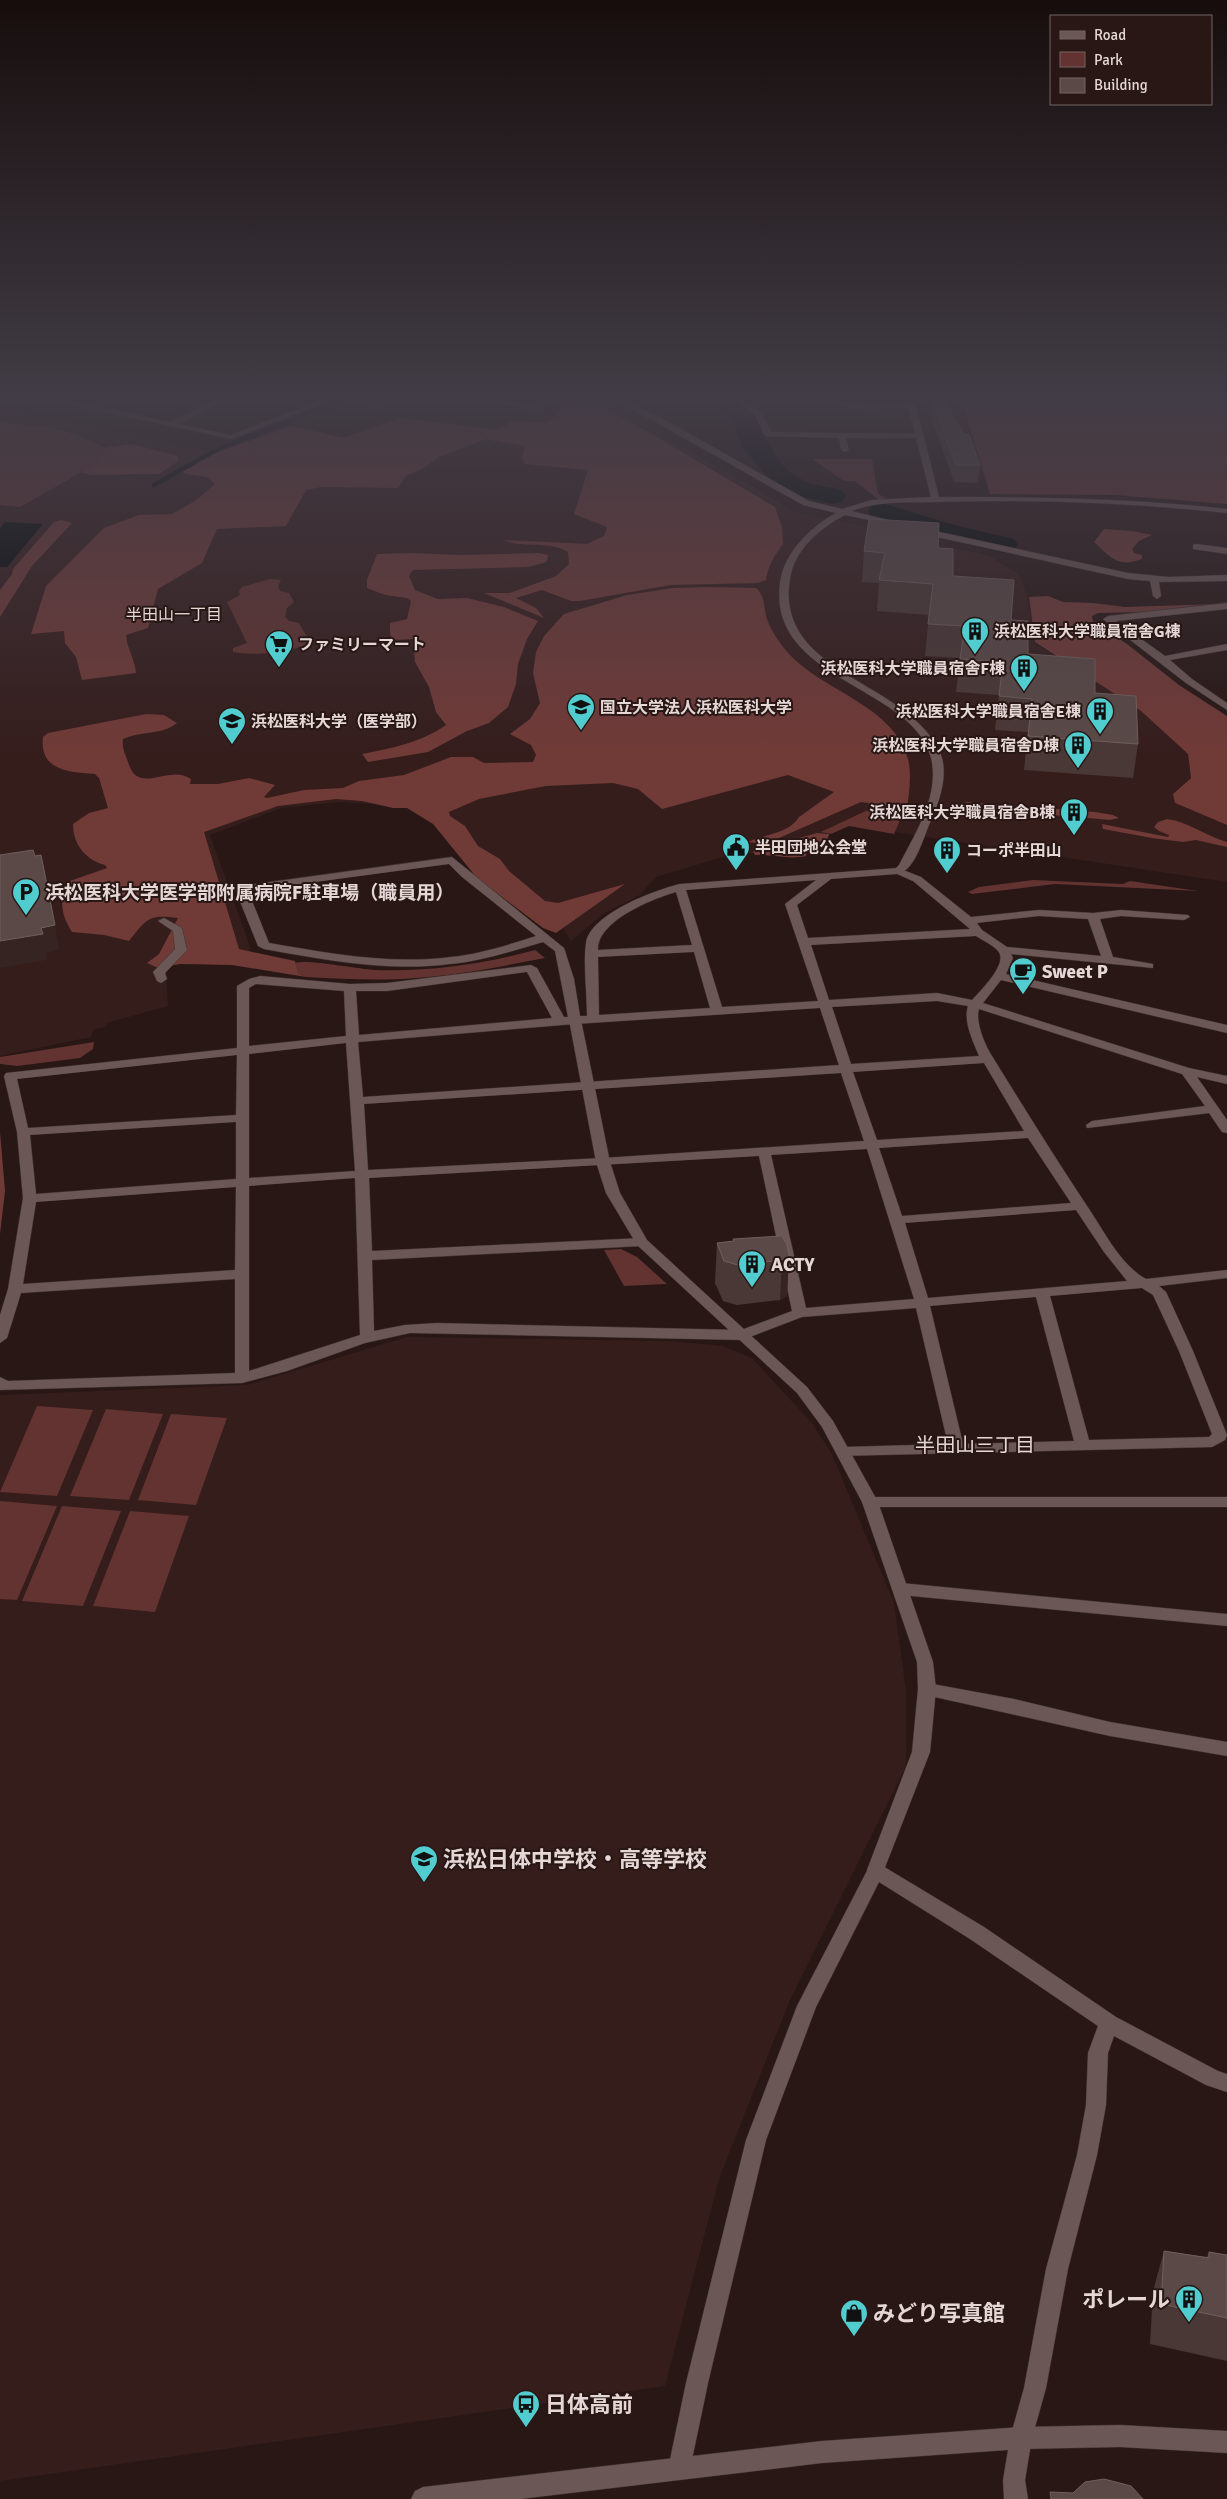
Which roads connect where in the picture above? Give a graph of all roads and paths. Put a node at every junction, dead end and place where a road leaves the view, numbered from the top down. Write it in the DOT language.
graph roads {
  1 [pos="835,519"];
  2 [pos="868,519"];
  3 [pos="898,525"];
  4 [pos="930,532"];
  5 [pos="1196,547"];
  6 [pos="1227,551"];
  7 [pos="1227,578"];
  8 [pos="1154,579"];
  9 [pos="1157,596"];
  10 [pos="1227,606"];
  11 [pos="1227,647"];
  12 [pos="1163,659"];
  13 [pos="1227,707"];
  14 [pos="898,871"];
  15 [pos="826,878"];
  16 [pos="680,887"];
  17 [pos="1093,916"];
  18 [pos="1184,917"];
  19 [pos="164,921"];
  20 [pos="969,921"];
  21 [pos="978,932"];
  22 [pos="546,937"];
  23 [pos="804,942"];
  24 [pos="699,948"];
  25 [pos="1004,950"];
  26 [pos="591,954"];
  27 [pos="1108,960"];
  28 [pos="1150,966"];
  29 [pos="998,976"];
  30 [pos="161,978"];
  31 [pos="350,988"];
  32 [pos="824,1004"];
  33 [pos="975,1004"];
  34 [pos="717,1011"];
  35 [pos="593,1019"];
  36 [pos="567,1021"];
  37 [pos="1227,1029"];
  38 [pos="352,1039"];
  39 [pos="242,1052"];
  40 [pos="988,1059"];
  41 [pos="846,1068"];
  42 [pos="1186,1070"];
  43 [pos="1227,1080"];
  44 [pos="588,1086"];
  45 [pos="358,1101"];
  46 [pos="1213,1109"];
  47 [pos="244,1118"];
  48 [pos="1092,1125"];
  49 [pos="1227,1129"];
  50 [pos="23,1132"];
  51 [pos="1032,1134"];
  52 [pos="872,1143"];
  53 [pos="764,1151"];
  54 [pos="603,1162"];
  55 [pos="362,1174"];
  56 [pos="242,1184"];
  57 [pos="30,1198"];
  58 [pos="1080,1206"];
  59 [pos="897,1220"];
  60 [pos="642,1242"];
  61 [pos="365,1256"];
  62 [pos="242,1274"];
  63 [pos="1227,1274"];
  64 [pos="1142,1284"];
  65 [pos="15,1289"];
  66 [pos="1042,1292"];
  67 [pos="922,1302"];
  68 [pos="800,1313"];
  69 [pos="742,1335"];
  70 [pos="0,1338"];
  71 [pos="367,1339"];
  72 [pos="242,1378"];
  73 [pos="0,1382"];
  74 [pos="1082,1444"];
  75 [pos="957,1449"];
  76 [pos="844,1452"];
  77 [pos="870,1502"];
  78 [pos="1227,1502"];
  79 [pos="901,1589"];
  80 [pos="1227,1620"];
  81 [pos="927,1689"];
  82 [pos="1227,1749"];
  83 [pos="876,1870"];
  84 [pos="1109,2023"];
  85 [pos="1227,2083"];
  86 [pos="1021,2438"];
  87 [pos="1227,2442"];
  88 [pos="679,2469"];
  89 [pos="423,2499"];
  90 [pos="1016,2499"];
  1 -- 14 [label="street"];
  2 -- 3 [label="street"];
  4 -- 8 [label="street"];
  5 -- 6 [label="street"];
  7 -- 8 [label="street"];
  8 -- 9 [label="street"];
  10 -- 12 [label="street"];
  11 -- 12 [label="street"];
  12 -- 13 [label="street"];
  14 -- 15 [label="street"];
  14 -- 20 [label="street"];
  15 -- 16 [label="street"];
  15 -- 23 [label="street"];
  16 -- 24 [label="street"];
  16 -- 26 [label="street"];
  17 -- 18 [label="street"];
  17 -- 20 [label="street"];
  17 -- 27 [label="street"];
  19 -- 30 [label="street"];
  20 -- 21 [label="street"];
  21 -- 23 [label="street"];
  21 -- 25 [label="street"];
  22 -- 22 [label="street"];
  22 -- 36 [label="street"];
  23 -- 32 [label="street"];
  24 -- 26 [label="street"];
  24 -- 34 [label="street"];
  25 -- 27 [label="street"];
  25 -- 29 [label="street"];
  26 -- 35 [label="street"];
  27 -- 28 [label="street"];
  29 -- 33 [label="street"];
  29 -- 37 [label="street"];
  31 -- 36 [label="street"];
  31 -- 38 [label="street"];
  31 -- 39 [label="street"];
  32 -- 33 [label="street"];
  32 -- 34 [label="street"];
  32 -- 41 [label="street"];
  33 -- 40 [label="street"];
  33 -- 42 [label="street"];
  34 -- 35 [label="street"];
  35 -- 36 [label="street"];
  36 -- 38 [label="street"];
  36 -- 44 [label="street"];
  38 -- 39 [label="street"];
  38 -- 45 [label="street"];
  39 -- 47 [label="street"];
  39 -- 50 [label="street"];
  40 -- 41 [label="street"];
  40 -- 51 [label="street"];
  41 -- 44 [label="street"];
  41 -- 52 [label="street"];
  42 -- 43 [label="street"];
  42 -- 46 [label="street"];
  44 -- 45 [label="street"];
  44 -- 54 [label="street"];
  45 -- 55 [label="street"];
  46 -- 48 [label="street"];
  46 -- 49 [label="street"];
  47 -- 50 [label="street"];
  47 -- 56 [label="street"];
  50 -- 57 [label="street"];
  51 -- 52 [label="street"];
  51 -- 58 [label="street"];
  52 -- 53 [label="street"];
  52 -- 59 [label="street"];
  53 -- 54 [label="street"];
  53 -- 68 [label="street"];
  54 -- 55 [label="street"];
  54 -- 60 [label="street"];
  55 -- 56 [label="street"];
  55 -- 61 [label="street"];
  56 -- 57 [label="street"];
  56 -- 62 [label="street"];
  57 -- 65 [label="street"];
  58 -- 59 [label="street"];
  58 -- 64 [label="street"];
  59 -- 67 [label="street"];
  60 -- 61 [label="street"];
  60 -- 69 [label="street"];
  61 -- 71 [label="street"];
  62 -- 65 [label="street"];
  62 -- 72 [label="street"];
  63 -- 64 [label="street"];
  64 -- 66 [label="street"];
  64 -- 74 [label="street"];
  65 -- 70 [label="street"];
  66 -- 67 [label="street"];
  66 -- 74 [label="street"];
  67 -- 68 [label="street"];
  67 -- 75 [label="street"];
  68 -- 69 [label="street"];
  69 -- 71 [label="street"];
  69 -- 76 [label="street"];
  71 -- 72 [label="street"];
  72 -- 73 [label="street"];
  74 -- 75 [label="street"];
  75 -- 76 [label="street"];
  76 -- 77 [label="street"];
  77 -- 78 [label="street"];
  77 -- 79 [label="street"];
  79 -- 80 [label="street"];
  79 -- 81 [label="street"];
  81 -- 82 [label="street"];
  81 -- 83 [label="street"];
  83 -- 84 [label="street"];
  83 -- 88 [label="street"];
  84 -- 85 [label="street"];
  84 -- 86 [label="street"];
  86 -- 87 [label="street"];
  86 -- 88 [label="street"];
  86 -- 90 [label="street"];
  88 -- 89 [label="street"];
}
